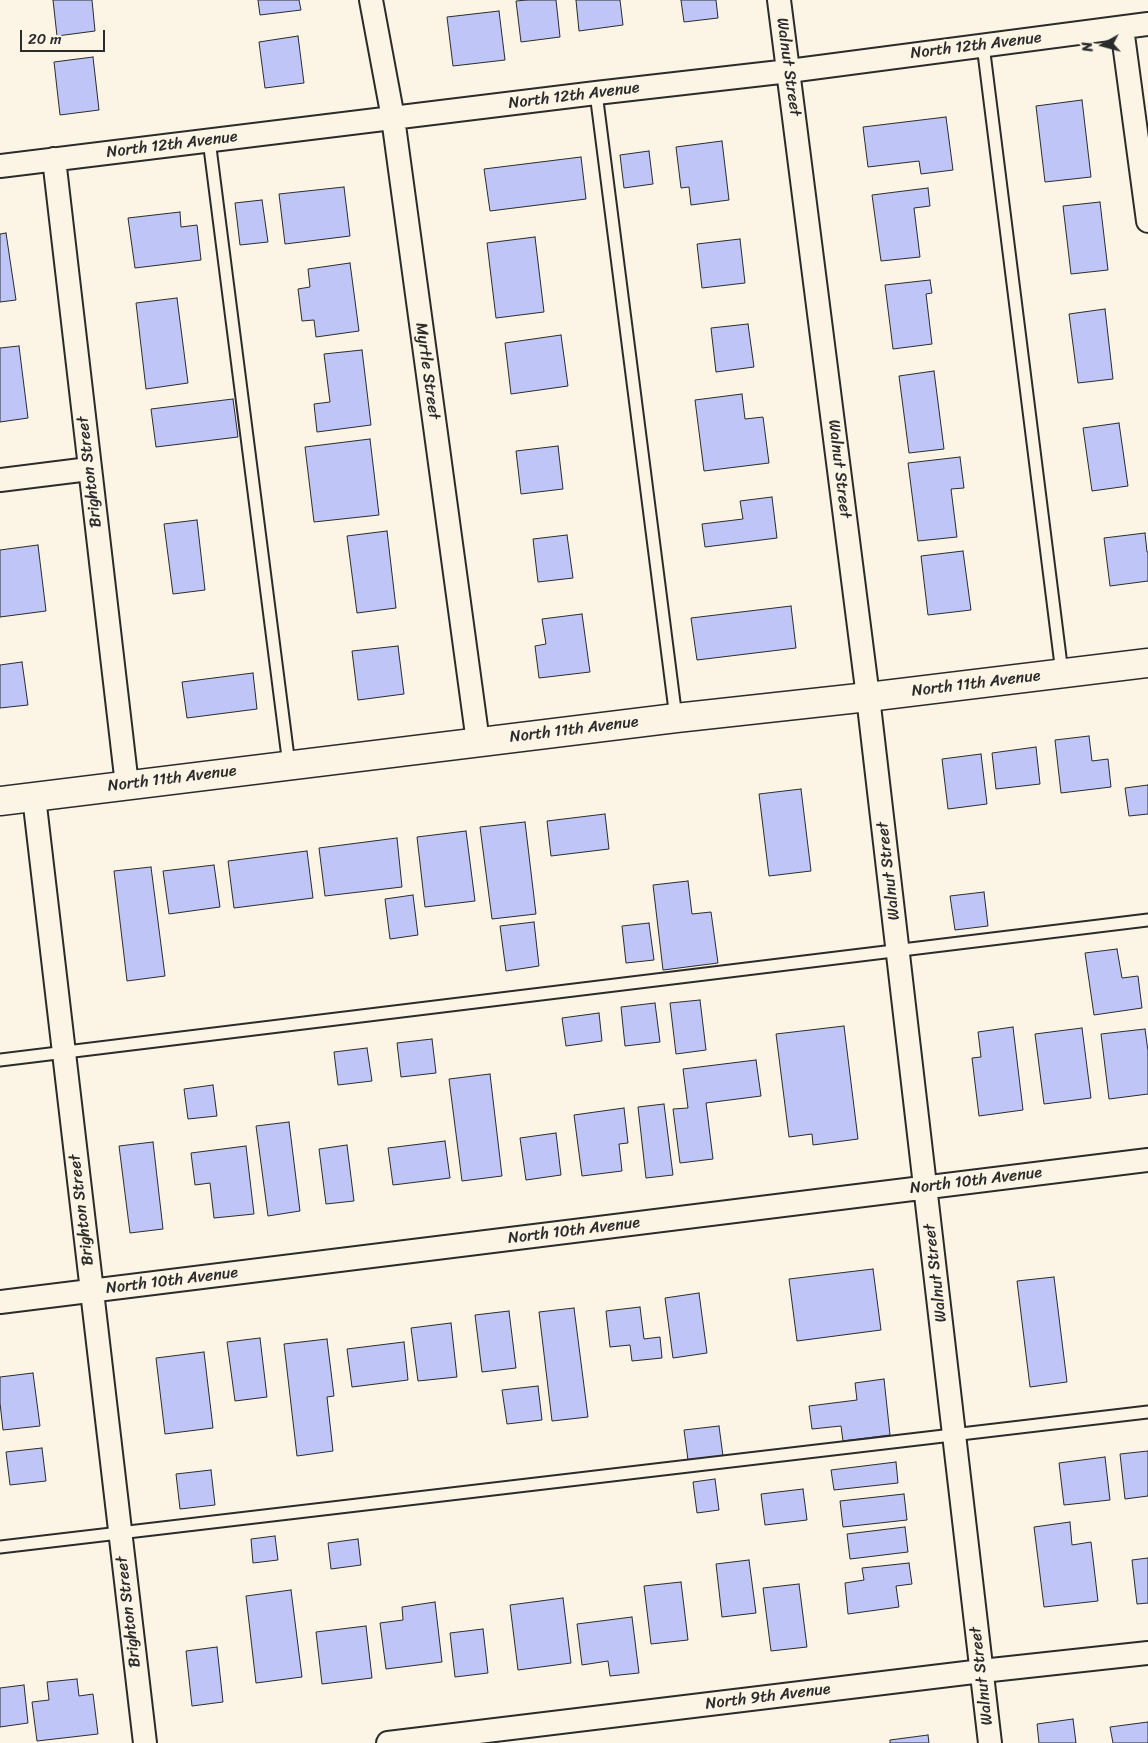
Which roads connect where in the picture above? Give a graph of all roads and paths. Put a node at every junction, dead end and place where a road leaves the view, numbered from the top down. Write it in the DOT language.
graph roads {
  1 [pos="371,0"];
  2 [pos="779,0"];
  3 [pos="1148,24"];
  4 [pos="1122,28"];
  5 [pos="983,45"];
  6 [pos="789,72"];
  7 [pos="596,93"];
  8 [pos="393,118"];
  9 [pos="209,140"];
  10 [pos="54,159"];
  11 [pos="0,166"];
  12 [pos="1148,221"];
  13 [pos="89,469"];
  14 [pos="0,480"];
  15 [pos="1148,663"];
  16 [pos="1062,673"];
  17 [pos="868,697"];
  18 [pos="676,718"];
  19 [pos="478,742"];
  20 [pos="289,765"];
  21 [pos="127,785"];
  22 [pos="34,797"];
  23 [pos="0,801"];
  24 [pos="1148,920"];
  25 [pos="898,950"];
  26 [pos="64,1052"];
  27 [pos="0,1060"];
  28 [pos="1148,1160"];
  29 [pos="926,1187"];
  30 [pos="92,1291"];
  31 [pos="0,1302"];
  32 [pos="1148,1412"];
  33 [pos="955,1435"];
  34 [pos="120,1533"];
  35 [pos="0,1547"];
  36 [pos="1148,1653"];
  37 [pos="982,1671"];
  38 [pos="145,1743"];
  39 [pos="388,1743"];
  40 [pos="990,1743"];
  1 -- 8 [label="street, Myrtle Street"];
  2 -- 6 [label="street, Walnut Street"];
  3 -- 4 [label="street, North 12th Avenue"];
  4 -- 5 [label="street, North 12th Avenue"];
  4 -- 12 [label="street"];
  5 -- 6 [label="street, North 12th Avenue"];
  5 -- 16 [label="lane"];
  6 -- 7 [label="street, North 12th Avenue"];
  6 -- 17 [label="street, Walnut Street"];
  7 -- 8 [label="street, North 12th Avenue"];
  7 -- 18 [label="lane"];
  8 -- 9 [label="street, North 12th Avenue"];
  8 -- 19 [label="street, Myrtle Street"];
  9 -- 10 [label="street, North 12th Avenue"];
  9 -- 20 [label="lane"];
  10 -- 11 [label="street, North 12th Avenue"];
  10 -- 13 [label="street, Brighton Street"];
  13 -- 14 [label="street"];
  13 -- 21 [label="street, Brighton Street"];
  15 -- 16 [label="street, North 11th Avenue"];
  16 -- 17 [label="street, North 11th Avenue"];
  17 -- 18 [label="street, North 11th Avenue"];
  17 -- 25 [label="street, Walnut Street"];
  18 -- 19 [label="street, North 11th Avenue"];
  19 -- 20 [label="street, North 11th Avenue"];
  20 -- 21 [label="street, North 11th Avenue"];
  21 -- 22 [label="street, North 11th Avenue"];
  22 -- 23 [label="street, North 11th Avenue"];
  22 -- 26 [label="street, Brighton Street"];
  24 -- 25 [label="lane"];
  25 -- 26 [label="lane"];
  25 -- 29 [label="street, Walnut Street"];
  26 -- 27 [label="lane"];
  26 -- 30 [label="street, Brighton Street"];
  28 -- 29 [label="street, North 10th Avenue"];
  29 -- 30 [label="street, North 10th Avenue"];
  29 -- 33 [label="street, Walnut Street"];
  30 -- 31 [label="street, North 10th Avenue"];
  30 -- 34 [label="street, Brighton Street"];
  32 -- 33 [label="lane"];
  33 -- 34 [label="lane"];
  33 -- 37 [label="street, Walnut Street"];
  34 -- 35 [label="lane"];
  34 -- 38 [label="street, Brighton Street"];
  36 -- 37 [label="street, North 9th Avenue"];
  37 -- 39 [label="street, North 9th Avenue"];
  37 -- 40 [label="street, Walnut Street"];
}
